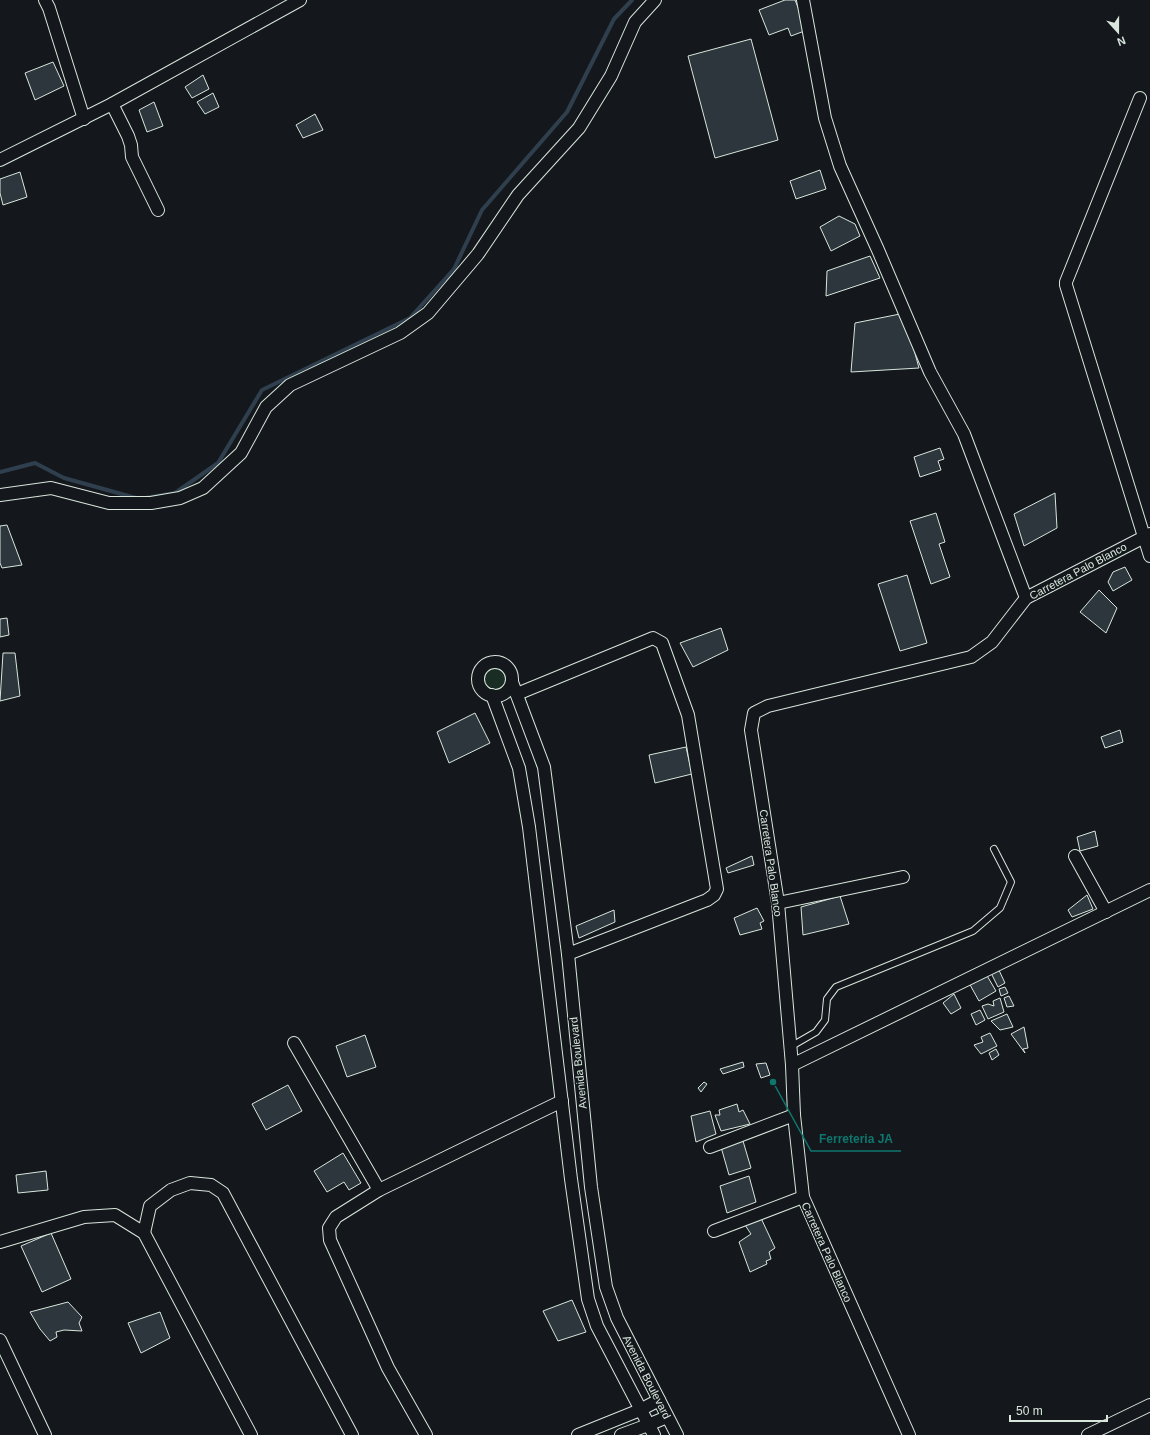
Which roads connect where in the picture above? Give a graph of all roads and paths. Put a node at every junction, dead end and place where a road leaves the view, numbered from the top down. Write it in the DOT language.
graph roads {
  1 [pos="45,0"];
  2 [pos="300,0"];
  3 [pos="655,0"];
  4 [pos="803,0"];
  5 [pos="1140,98"];
  6 [pos="112,104"];
  7 [pos="84,119"];
  8 [pos="0,160"];
  9 [pos="158,210"];
  10 [pos="0,496"];
  11 [pos="1147,536"];
  12 [pos="1150,556"];
  13 [pos="1026,598"];
  14 [pos="512,682"];
  15 [pos="517,694"];
  16 [pos="492,695"];
  17 [pos="994,849"];
  18 [pos="1075,856"];
  19 [pos="903,877"];
  20 [pos="1150,890"];
  21 [pos="778,903"];
  22 [pos="1106,912"];
  23 [pos="568,954"];
  24 [pos="294,1043"];
  25 [pos="790,1047"];
  26 [pos="792,1065"];
  27 [pos="562,1101"];
  28 [pos="794,1115"];
  29 [pos="710,1147"];
  30 [pos="379,1190"];
  31 [pos="803,1197"];
  32 [pos="714,1231"];
  33 [pos="144,1233"];
  34 [pos="0,1242"];
  35 [pos="0,1340"];
  36 [pos="659,1400"];
  37 [pos="1150,1405"];
  38 [pos="640,1410"];
  39 [pos="667,1416"];
  40 [pos="651,1430"];
  41 [pos="45,1435"];
  42 [pos="251,1435"];
  43 [pos="352,1435"];
  44 [pos="426,1435"];
  45 [pos="578,1435"];
  46 [pos="621,1435"];
  47 [pos="677,1435"];
  48 [pos="909,1435"];
  49 [pos="1088,1435"];
  1 -- 7 [label="street"];
  2 -- 6 [label="street"];
  3 -- 10 [label="street"];
  4 -- 13 [label="street"];
  5 -- 11 [label="street"];
  6 -- 7 [label="street"];
  6 -- 9 [label="street"];
  7 -- 8 [label="street"];
  11 -- 12 [label="street"];
  11 -- 13 [label="street, Carretera Palo Blanco"];
  13 -- 21 [label="street, Carretera Palo Blanco"];
  14 -- 15 [label="street, Avenida Boulevard"];
  14 -- 16 [label="street"];
  14 -- 16 [label="street"];
  15 -- 23 [label="street, Avenida Boulevard"];
  15 -- 23 [label="street"];
  16 -- 27 [label="street, Avenida Boulevard"];
  17 -- 25 [label="lane"];
  18 -- 22 [label="street"];
  19 -- 21 [label="street"];
  20 -- 22 [label="street"];
  21 -- 25 [label="street, Carretera Palo Blanco"];
  22 -- 26 [label="street"];
  23 -- 36 [label="street, Avenida Boulevard"];
  24 -- 30 [label="street"];
  25 -- 26 [label="street, Carretera Palo Blanco"];
  26 -- 28 [label="street, Carretera Palo Blanco"];
  27 -- 30 [label="street"];
  27 -- 38 [label="street, Avenida Boulevard"];
  28 -- 29 [label="street"];
  28 -- 31 [label="street, Carretera Palo Blanco"];
  30 -- 44 [label="street"];
  31 -- 32 [label="street"];
  31 -- 48 [label="street, Carretera Palo Blanco"];
  33 -- 34 [label="street"];
  33 -- 42 [label="street"];
  33 -- 43 [label="street"];
  35 -- 41 [label="street"];
  36 -- 38 [label="street"];
  36 -- 39 [label="street, Avenida Boulevard"];
  37 -- 49 [label="street"];
  38 -- 40 [label="street, Avenida Boulevard"];
  38 -- 45 [label="street"];
  39 -- 40 [label="street"];
  39 -- 47 [label="street, Avenida Boulevard"];
  40 -- 46 [label="street"];
}
